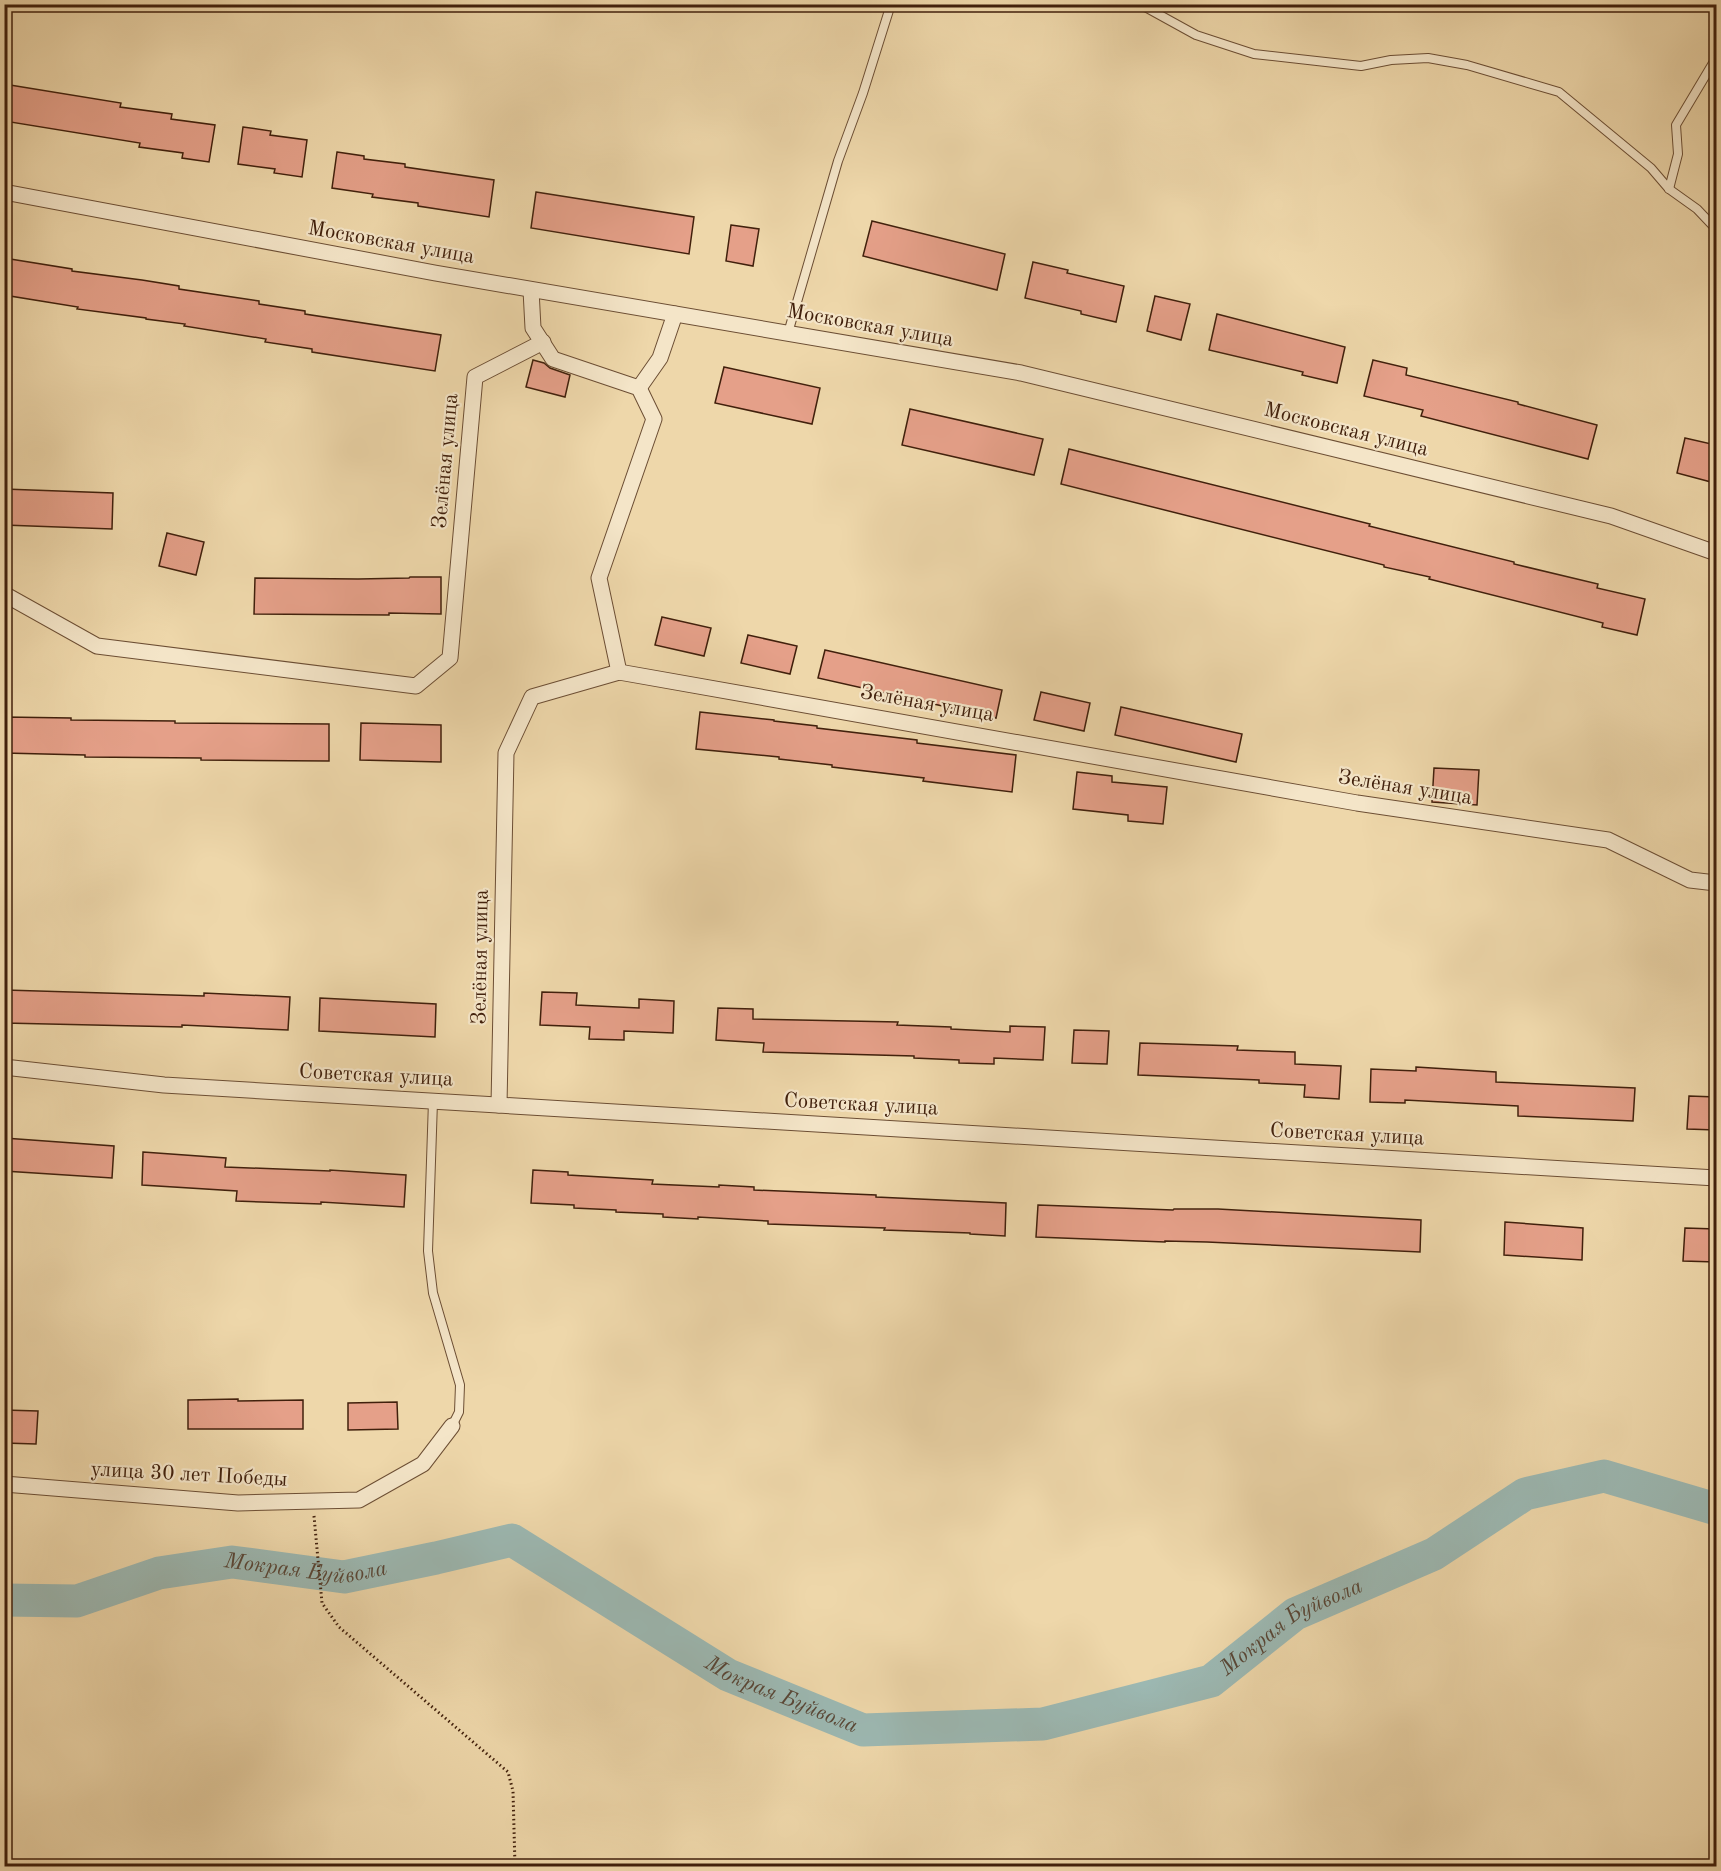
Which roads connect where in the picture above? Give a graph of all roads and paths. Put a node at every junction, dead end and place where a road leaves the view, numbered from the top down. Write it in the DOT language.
graph roads {
  1 [pos="891,4"];
  2 [pos="1134,4"];
  3 [pos="1716,58"];
  4 [pos="1669,189"];
  5 [pos="4,192"];
  6 [pos="1716,229"];
  7 [pos="531,290"];
  8 [pos="675,314"];
  9 [pos="788,333"];
  10 [pos="543,342"];
  11 [pos="639,388"];
  12 [pos="1716,553"];
  13 [pos="4,594"];
  14 [pos="619,672"];
  15 [pos="1716,883"];
  16 [pos="4,1067"];
  17 [pos="433,1101"];
  18 [pos="499,1105"];
  19 [pos="1716,1178"];
  20 [pos="452,1426"];
  21 [pos="4,1484"];
  22 [pos="314,1502"];
  23 [pos="515,1866"];
  1 -- 9 [label="lane"];
  2 -- 4 [label="lane"];
  3 -- 4 [label="lane"];
  4 -- 6 [label="lane"];
  5 -- 7 [label="street, Московская улица"];
  7 -- 8 [label="street, Московская улица"];
  7 -- 10 [label="street"];
  8 -- 9 [label="street, Московская улица"];
  8 -- 11 [label="street"];
  9 -- 12 [label="street, Московская улица"];
  10 -- 11 [label="street"];
  10 -- 13 [label="street, Зелёная улица"];
  11 -- 14 [label="street"];
  14 -- 15 [label="street, Зелёная улица"];
  14 -- 18 [label="street, Зелёная улица"];
  16 -- 17 [label="street, Советская улица"];
  17 -- 18 [label="street, Советская улица"];
  17 -- 20 [label="lane"];
  18 -- 19 [label="street, Советская улица"];
  20 -- 22 [label="street, улица 30 лет Победы"];
  21 -- 22 [label="street, улица 30 лет Победы"];
  22 -- 23 [label="path"];
}
